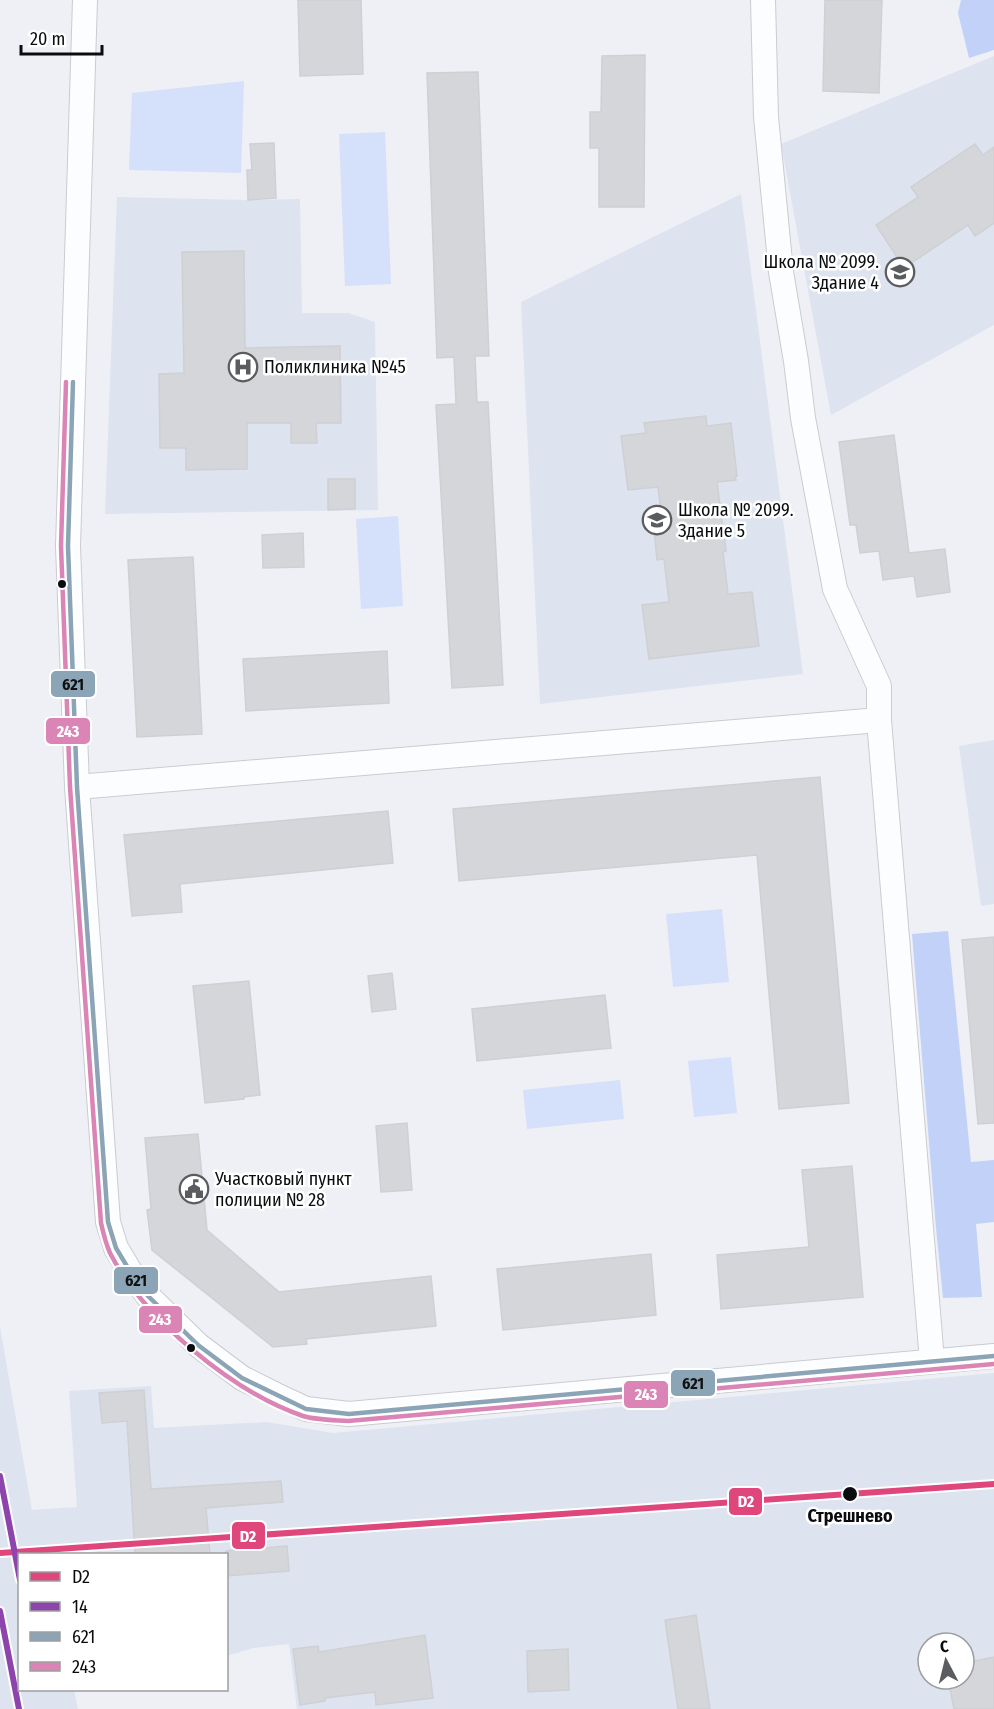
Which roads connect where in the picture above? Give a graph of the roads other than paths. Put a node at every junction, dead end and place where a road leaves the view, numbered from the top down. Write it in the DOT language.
graph roads {
  1 [pos="85,0"];
  2 [pos="763,0"];
  3 [pos="879,720"];
  4 [pos="77,787"];
  5 [pos="994,1356"];
  6 [pos="932,1361"];
  1 -- 4 [label="street"];
  2 -- 3 [label="street"];
  3 -- 4 [label="street"];
  3 -- 6 [label="street"];
  4 -- 6 [label="street"];
  5 -- 6 [label="street"];
}
